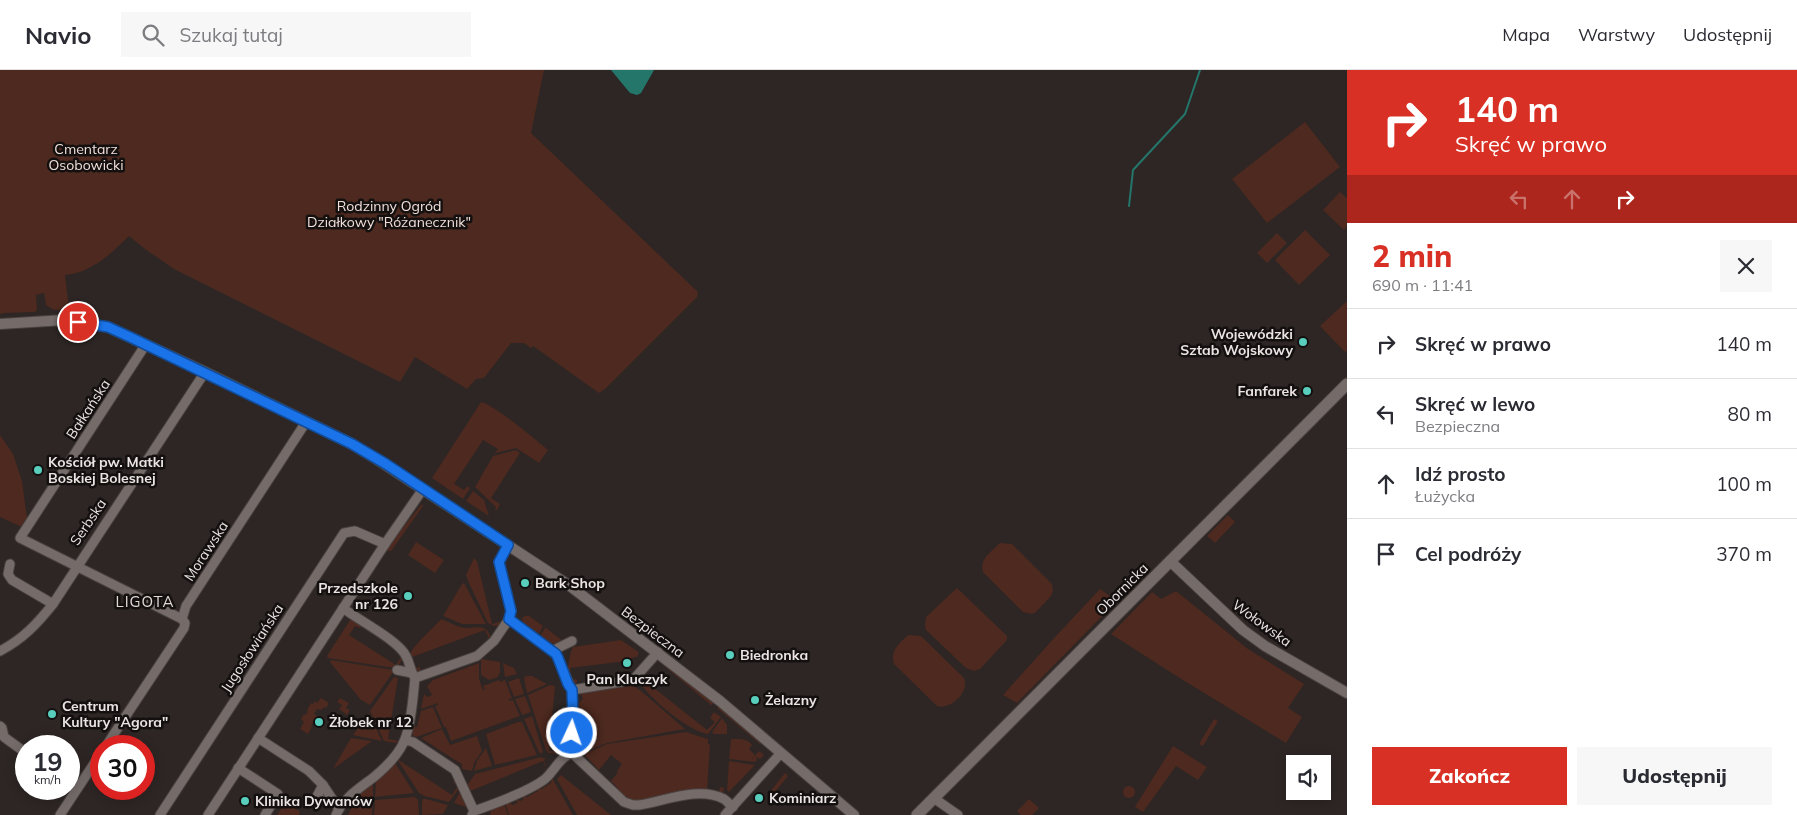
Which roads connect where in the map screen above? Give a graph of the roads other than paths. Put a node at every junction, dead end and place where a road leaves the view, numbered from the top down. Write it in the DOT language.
graph roads {
  1 [pos="0,324"];
  2 [pos="146,344"];
  3 [pos="205,372"];
  4 [pos="1347,384"];
  5 [pos="306,422"];
  6 [pos="423,489"];
  7 [pos="384,544"];
  8 [pos="508,545"];
  9 [pos="1170,561"];
  10 [pos="10,564"];
  11 [pos="75,567"];
  12 [pos="52,604"];
  13 [pos="343,608"];
  14 [pos="182,619"];
  15 [pos="509,619"];
  16 [pos="572,641"];
  17 [pos="0,651"];
  18 [pos="552,651"];
  19 [pos="658,652"];
  20 [pos="397,670"];
  21 [pos="414,675"];
  22 [pos="572,690"];
  23 [pos="1347,693"];
  24 [pos="0,726"];
  25 [pos="113,735"];
  26 [pos="258,738"];
  27 [pos="405,740"];
  28 [pos="15,746"];
  29 [pos="572,753"];
  30 [pos="781,753"];
  31 [pos="238,768"];
  32 [pos="90,770"];
  33 [pos="935,799"];
  34 [pos="733,807"];
  35 [pos="337,812"];
  36 [pos="473,813"];
  37 [pos="60,815"];
  38 [pos="160,815"];
  39 [pos="208,815"];
  40 [pos="264,815"];
  41 [pos="725,815"];
  42 [pos="854,815"];
  43 [pos="918,815"];
  44 [pos="958,815"];
  1 -- 2 [label="street, Bezpieczna"];
  2 -- 3 [label="street, Bezpieczna"];
  2 -- 11 [label="street, Bałkańska"];
  3 -- 5 [label="street, Bezpieczna"];
  3 -- 11 [label="street, Serbska"];
  4 -- 9 [label="main road, Obornicka"];
  5 -- 6 [label="street, Bezpieczna"];
  5 -- 14 [label="street, Morawska"];
  6 -- 7 [label="street"];
  6 -- 8 [label="street, Bezpieczna"];
  7 -- 13 [label="street"];
  7 -- 38 [label="street, Jugosłowiańska"];
  8 -- 15 [label="street"];
  8 -- 19 [label="street, Bezpieczna"];
  9 -- 23 [label="street, Wołowska"];
  9 -- 33 [label="main road, Obornicka"];
  10 -- 12 [label="street"];
  11 -- 12 [label="street, Serbska"];
  11 -- 14 [label="street"];
  12 -- 17 [label="street, Serbska"];
  13 -- 21 [label="street"];
  13 -- 26 [label="street"];
  14 -- 25 [label="street, Morawska"];
  15 -- 18 [label="street"];
  15 -- 21 [label="street"];
  16 -- 18 [label="street"];
  18 -- 22 [label="street"];
  19 -- 22 [label="street"];
  19 -- 30 [label="street, Bezpieczna"];
  20 -- 21 [label="street"];
  21 -- 27 [label="street"];
  22 -- 29 [label="street"];
  24 -- 28 [label="street"];
  26 -- 31 [label="street"];
  26 -- 35 [label="street"];
  27 -- 35 [label="street"];
  27 -- 36 [label="street"];
  29 -- 34 [label="street"];
  29 -- 36 [label="street"];
  30 -- 34 [label="street"];
  30 -- 42 [label="street, Bezpieczna"];
  31 -- 39 [label="street"];
  31 -- 40 [label="street"];
  32 -- 37 [label="street"];
  33 -- 43 [label="main road, Obornicka"];
  33 -- 44 [label="street"];
  34 -- 41 [label="street"];
}
